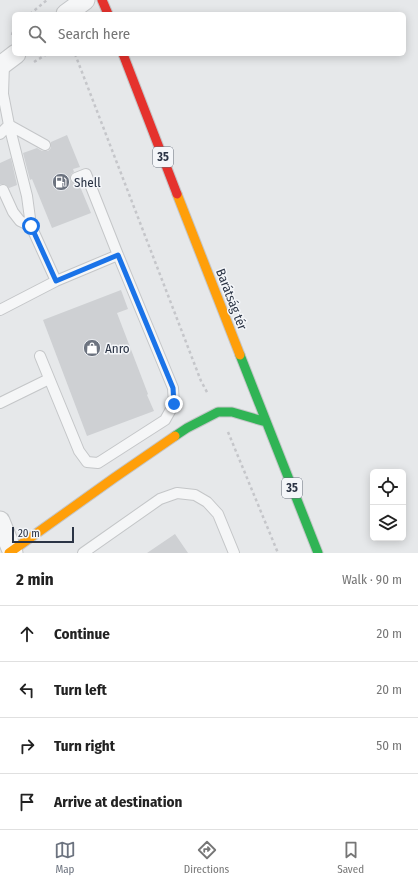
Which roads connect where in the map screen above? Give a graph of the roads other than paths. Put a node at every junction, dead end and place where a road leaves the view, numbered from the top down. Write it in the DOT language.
graph roads {
  1 [pos="85,0"];
  2 [pos="102,0"];
  3 [pos="69,12"];
  4 [pos="107,12"];
  5 [pos="124,56"];
  6 [pos="7,61"];
  7 [pos="4,123"];
  8 [pos="0,134"];
  9 [pos="44,144"];
  10 [pos="76,178"];
  11 [pos="3,190"];
  12 [pos="31,226"];
  13 [pos="118,255"];
  14 [pos="56,281"];
  15 [pos="0,310"];
  16 [pos="40,356"];
  17 [pos="49,379"];
  18 [pos="0,403"];
  19 [pos="266,422"];
  20 [pos="0,522"];
  21 [pos="11,552"];
  22 [pos="82,553"];
  23 [pos="234,553"];
  24 [pos="318,553"];
  1 -- 3 [label="street"];
  2 -- 4 [label="main road"];
  5 -- 19 [label="main road, Barátság tér / 35"];
  6 -- 7 [label="lane"];
  7 -- 8 [label="lane"];
  7 -- 9 [label="lane"];
  7 -- 12 [label="lane"];
  10 -- 13 [label="lane"];
  11 -- 12 [label="lane"];
  12 -- 14 [label="lane"];
  13 -- 14 [label="lane"];
  13 -- 17 [label="lane"];
  14 -- 15 [label="lane"];
  16 -- 17 [label="lane"];
  17 -- 18 [label="lane"];
  19 -- 21 [label="main road"];
  19 -- 24 [label="main road, Barátság tér / 35"];
  20 -- 21 [label="street"];
  22 -- 23 [label="lane"];
}
